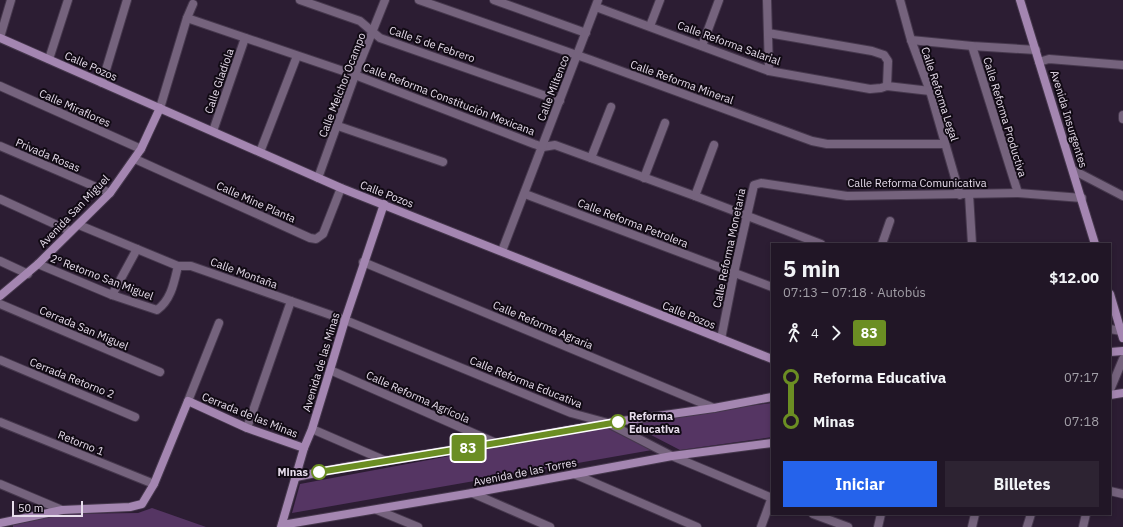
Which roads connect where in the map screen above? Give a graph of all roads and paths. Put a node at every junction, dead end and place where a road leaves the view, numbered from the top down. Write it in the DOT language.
graph roads {
  1 [pos="11,0"];
  2 [pos="68,0"];
  3 [pos="127,0"];
  4 [pos="300,0"];
  5 [pos="385,0"];
  6 [pos="419,0"];
  7 [pos="494,0"];
  8 [pos="660,0"];
  9 [pos="719,0"];
  10 [pos="767,0"];
  11 [pos="900,0"];
  12 [pos="1020,0"];
  13 [pos="597,3"];
  14 [pos="193,4"];
  15 [pos="187,18"];
  16 [pos="650,26"];
  17 [pos="373,32"];
  18 [pos="586,33"];
  19 [pos="768,33"];
  20 [pos="0,37"];
  21 [pos="245,38"];
  22 [pos="911,40"];
  23 [pos="702,46"];
  24 [pos="972,46"];
  25 [pos="1036,50"];
  26 [pos="297,56"];
  27 [pos="577,56"];
  28 [pos="49,59"];
  29 [pos="1040,62"];
  30 [pos="1123,65"];
  31 [pos="769,71"];
  32 [pos="355,75"];
  33 [pos="102,83"];
  34 [pos="0,86"];
  35 [pos="887,86"];
  36 [pos="930,91"];
  37 [pos="560,101"];
  38 [pos="611,107"];
  39 [pos="160,108"];
  40 [pos="1123,115"];
  41 [pos="1123,119"];
  42 [pos="665,123"];
  43 [pos="338,126"];
  44 [pos="213,131"];
  45 [pos="945,144"];
  46 [pos="714,145"];
  47 [pos="0,146"];
  48 [pos="543,147"];
  49 [pos="141,149"];
  50 [pos="260,152"];
  51 [pos="591,158"];
  52 [pos="135,159"];
  53 [pos="443,162"];
  54 [pos="1073,170"];
  55 [pos="318,178"];
  56 [pos="644,178"];
  57 [pos="754,185"];
  58 [pos="341,188"];
  59 [pos="110,193"];
  60 [pos="1018,193"];
  61 [pos="525,194"];
  62 [pos="969,194"];
  63 [pos="960,195"];
  64 [pos="695,196"];
  65 [pos="1123,196"];
  66 [pos="1082,198"];
  67 [pos="0,199"];
  68 [pos="384,204"];
  69 [pos="746,216"];
  70 [pos="890,220"];
  71 [pos="79,225"];
  72 [pos="70,231"];
  73 [pos="819,243"];
  74 [pos="882,243"];
  75 [pos="972,243"];
  76 [pos="1095,243"];
  77 [pos="137,249"];
  78 [pos="502,251"];
  79 [pos="0,261"];
  80 [pos="363,262"];
  81 [pos="38,264"];
  82 [pos="178,266"];
  83 [pos="734,273"];
  84 [pos="28,274"];
  85 [pos="771,287"];
  86 [pos="112,295"];
  87 [pos="0,296"];
  88 [pos="1111,297"];
  89 [pos="291,301"];
  90 [pos="0,304"];
  91 [pos="345,320"];
  92 [pos="219,323"];
  93 [pos="1111,329"];
  94 [pos="1122,334"];
  95 [pos="721,340"];
  96 [pos="1123,351"];
  97 [pos="1111,352"];
  98 [pos="771,359"];
  99 [pos="1123,359"];
  100 [pos="0,360"];
  101 [pos="330,370"];
  102 [pos="160,372"];
  103 [pos="1111,388"];
  104 [pos="1123,393"];
  105 [pos="1111,395"];
  106 [pos="771,397"];
  107 [pos="188,401"];
  108 [pos="714,408"];
  109 [pos="135,416"];
  110 [pos="0,422"];
  111 [pos="608,423"];
  112 [pos="248,428"];
  113 [pos="312,429"];
  114 [pos="771,442"];
  115 [pos="496,443"];
  116 [pos="304,448"];
  117 [pos="672,456"];
  118 [pos="386,461"];
  119 [pos="574,474"];
  120 [pos="296,478"];
  121 [pos="0,484"];
  122 [pos="154,484"];
  123 [pos="1111,491"];
  124 [pos="472,493"];
  125 [pos="1123,494"];
  126 [pos="771,498"];
  127 [pos="771,501"];
  128 [pos="62,510"];
  129 [pos="377,510"];
  130 [pos="882,515"];
  131 [pos="975,515"];
  132 [pos="1030,515"];
  133 [pos="1086,515"];
  134 [pos="825,516"];
  135 [pos="0,522"];
  136 [pos="306,524"];
  137 [pos="282,526"];
  138 [pos="418,527"];
  139 [pos="550,527"];
  140 [pos="697,527"];
  141 [pos="761,527"];
  142 [pos="821,527"];
  143 [pos="848,527"];
  144 [pos="878,527"];
  145 [pos="972,527"];
  146 [pos="1027,527"];
  147 [pos="1083,527"];
  1 -- 20 [label="street"];
  2 -- 28 [label="street"];
  3 -- 33 [label="street"];
  4 -- 17 [label="street, Calle 5 de Febrero"];
  5 -- 17 [label="street, Calle Melchor Ocampo"];
  6 -- 27 [label="street, Calle Reforma Mineral"];
  7 -- 18 [label="street"];
  8 -- 16 [label="street"];
  9 -- 23 [label="street"];
  10 -- 19 [label="street"];
  11 -- 22 [label="street, Calle Reforma Legal"];
  12 -- 25 [label="street, Avenida Insurgentes"];
  13 -- 16 [label="street, Calle Reforma Salarial"];
  13 -- 18 [label="street, Calle Miltenco"];
  14 -- 15 [label="street"];
  15 -- 21 [label="street, Calle Reforma Constitución Mexicana"];
  15 -- 39 [label="street"];
  16 -- 23 [label="street, Calle Reforma Salarial"];
  17 -- 32 [label="street, Calle Melchor Ocampo"];
  17 -- 37 [label="street, Calle 5 de Febrero"];
  18 -- 27 [label="street, Calle Miltenco"];
  19 -- 31 [label="street"];
  19 -- 35 [label="street"];
  20 -- 28 [label="street, Calle Pozos"];
  21 -- 26 [label="street, Calle Reforma Constitución Mexicana"];
  21 -- 44 [label="street, Calle Gladiola"];
  22 -- 24 [label="street"];
  22 -- 36 [label="street, Calle Reforma Legal"];
  23 -- 31 [label="street, Calle Reforma Salarial"];
  24 -- 25 [label="street"];
  24 -- 60 [label="street, Calle Reforma Productiva"];
  25 -- 29 [label="street, Avenida Insurgentes"];
  26 -- 32 [label="street, Calle Reforma Constitución Mexicana"];
  26 -- 50 [label="street"];
  27 -- 37 [label="street, Calle Miltenco"];
  27 -- 45 [label="street, Calle Reforma Mineral"];
  28 -- 33 [label="street, Calle Pozos"];
  29 -- 30 [label="street"];
  29 -- 54 [label="street, Avenida Insurgentes"];
  31 -- 35 [label="street, Calle Reforma Salarial"];
  32 -- 43 [label="street, Calle Melchor Ocampo"];
  32 -- 48 [label="street, Calle Reforma Constitución Mexicana"];
  33 -- 39 [label="street, Calle Pozos"];
  34 -- 49 [label="street, Calle Miraflores"];
  35 -- 36 [label="street, Calle Reforma Salarial"];
  36 -- 45 [label="street, Calle Reforma Legal"];
  37 -- 48 [label="street, Calle Miltenco"];
  38 -- 51 [label="street"];
  39 -- 44 [label="street, Calle Pozos"];
  39 -- 49 [label="street, Avenida San Miguel"];
  40 -- 41 [label="street"];
  42 -- 56 [label="street"];
  43 -- 53 [label="street"];
  43 -- 55 [label="street, Calle Melchor Ocampo"];
  44 -- 50 [label="street, Calle Pozos"];
  45 -- 63 [label="street, Calle Reforma Legal"];
  46 -- 64 [label="street"];
  47 -- 59 [label="street, Privada Rosas"];
  48 -- 51 [label="street, Calle Reforma Constitución Mexicana"];
  48 -- 61 [label="street, Calle Miltenco"];
  49 -- 52 [label="street, Avenida San Miguel"];
  50 -- 55 [label="street, Calle Pozos"];
  51 -- 56 [label="street, Calle Reforma Constitución Mexicana"];
  52 -- 58 [label="street, Calle Mine Planta"];
  52 -- 59 [label="street, Avenida San Miguel"];
  54 -- 65 [label="street"];
  54 -- 66 [label="street, Avenida Insurgentes"];
  55 -- 58 [label="street, Calle Pozos"];
  56 -- 64 [label="street, Calle Reforma Constitución Mexicana"];
  57 -- 63 [label="street, Calle Reforma Comunicativa"];
  57 -- 69 [label="street, Calle Reforma Monetaria"];
  58 -- 68 [label="street, Calle Pozos"];
  59 -- 71 [label="street, Avenida San Miguel"];
  60 -- 62 [label="street, Calle Reforma Comunicativa"];
  60 -- 66 [label="street, Calle Reforma Comunicativa"];
  61 -- 78 [label="street, Calle Miltenco"];
  61 -- 83 [label="street, Calle Reforma Petrolera"];
  62 -- 63 [label="street, Calle Reforma Comunicativa"];
  62 -- 75 [label="street"];
  64 -- 69 [label="street, Calle Reforma Constitución Mexicana"];
  66 -- 76 [label="street, Avenida Insurgentes"];
  67 -- 72 [label="street"];
  68 -- 78 [label="street, Calle Pozos"];
  68 -- 80 [label="street, Avenida de las Minas"];
  69 -- 73 [label="street, Calle Reforma Constitución Mexicana"];
  69 -- 83 [label="street, Calle Reforma Monetaria"];
  70 -- 74 [label="street"];
  71 -- 72 [label="street, Avenida San Miguel"];
  71 -- 77 [label="street"];
  72 -- 81 [label="street, Avenida San Miguel"];
  77 -- 82 [label="street"];
  77 -- 86 [label="street"];
  78 -- 95 [label="street, Calle Pozos"];
  79 -- 84 [label="street"];
  80 -- 91 [label="street, Avenida de las Minas"];
  80 -- 108 [label="street, Calle Reforma Agraria"];
  81 -- 84 [label="street, Avenida San Miguel"];
  81 -- 86 [label="street, 2º Retorno San Miguel"];
  82 -- 86 [label="street, 2º Retorno San Miguel"];
  82 -- 89 [label="street, Calle Montaña"];
  83 -- 85 [label="street, Calle Reforma Petrolera"];
  83 -- 95 [label="street, Calle Reforma Monetaria"];
  84 -- 87 [label="street, Avenida San Miguel"];
  88 -- 94 [label="street"];
  89 -- 91 [label="street, Calle Reforma Educativa"];
  89 -- 112 [label="street"];
  90 -- 102 [label="street, Cerrada San Miguel"];
  91 -- 101 [label="street, Avenida de las Minas"];
  91 -- 111 [label="street, Calle Reforma Educativa"];
  92 -- 107 [label="street"];
  93 -- 94 [label="street"];
  95 -- 98 [label="street, Calle Pozos"];
  96 -- 97 [label="street"];
  99 -- 103 [label="street"];
  100 -- 109 [label="street, Cerrada Retorno 2"];
  101 -- 113 [label="street, Avenida de las Minas"];
  101 -- 115 [label="street, Calle Reforma Agrícola"];
  104 -- 105 [label="street"];
  106 -- 108 [label="street"];
  107 -- 112 [label="street, Cerrada de las Minas"];
  107 -- 122 [label="street"];
  108 -- 111 [label="street"];
  110 -- 122 [label="street, Retorno 1"];
  111 -- 115 [label="street"];
  111 -- 117 [label="street, Calle Reforma Educativa"];
  112 -- 116 [label="street, Cerrada de las Minas"];
  113 -- 116 [label="street, Avenida de las Minas"];
  113 -- 118 [label="street"];
  114 -- 117 [label="street, Avenida de las Torres"];
  115 -- 118 [label="street"];
  116 -- 120 [label="street, Avenida de las Minas"];
  117 -- 119 [label="street, Avenida de las Torres"];
  117 -- 126 [label="street, Calle Reforma Educativa"];
  118 -- 120 [label="street"];
  119 -- 124 [label="street, Avenida de las Torres"];
  119 -- 140 [label="street"];
  120 -- 137 [label="street, Avenida de las Minas"];
  121 -- 128 [label="street"];
  122 -- 128 [label="street"];
  123 -- 125 [label="street"];
  124 -- 129 [label="street, Avenida de las Torres"];
  124 -- 139 [label="street"];
  127 -- 141 [label="street"];
  128 -- 135 [label="street"];
  129 -- 136 [label="street, Avenida de las Torres"];
  129 -- 138 [label="street"];
  130 -- 144 [label="street"];
  131 -- 145 [label="street"];
  132 -- 146 [label="street"];
  133 -- 147 [label="street"];
  134 -- 142 [label="street"];
  134 -- 143 [label="street"];
  136 -- 137 [label="street, Avenida de las Torres"];
}
